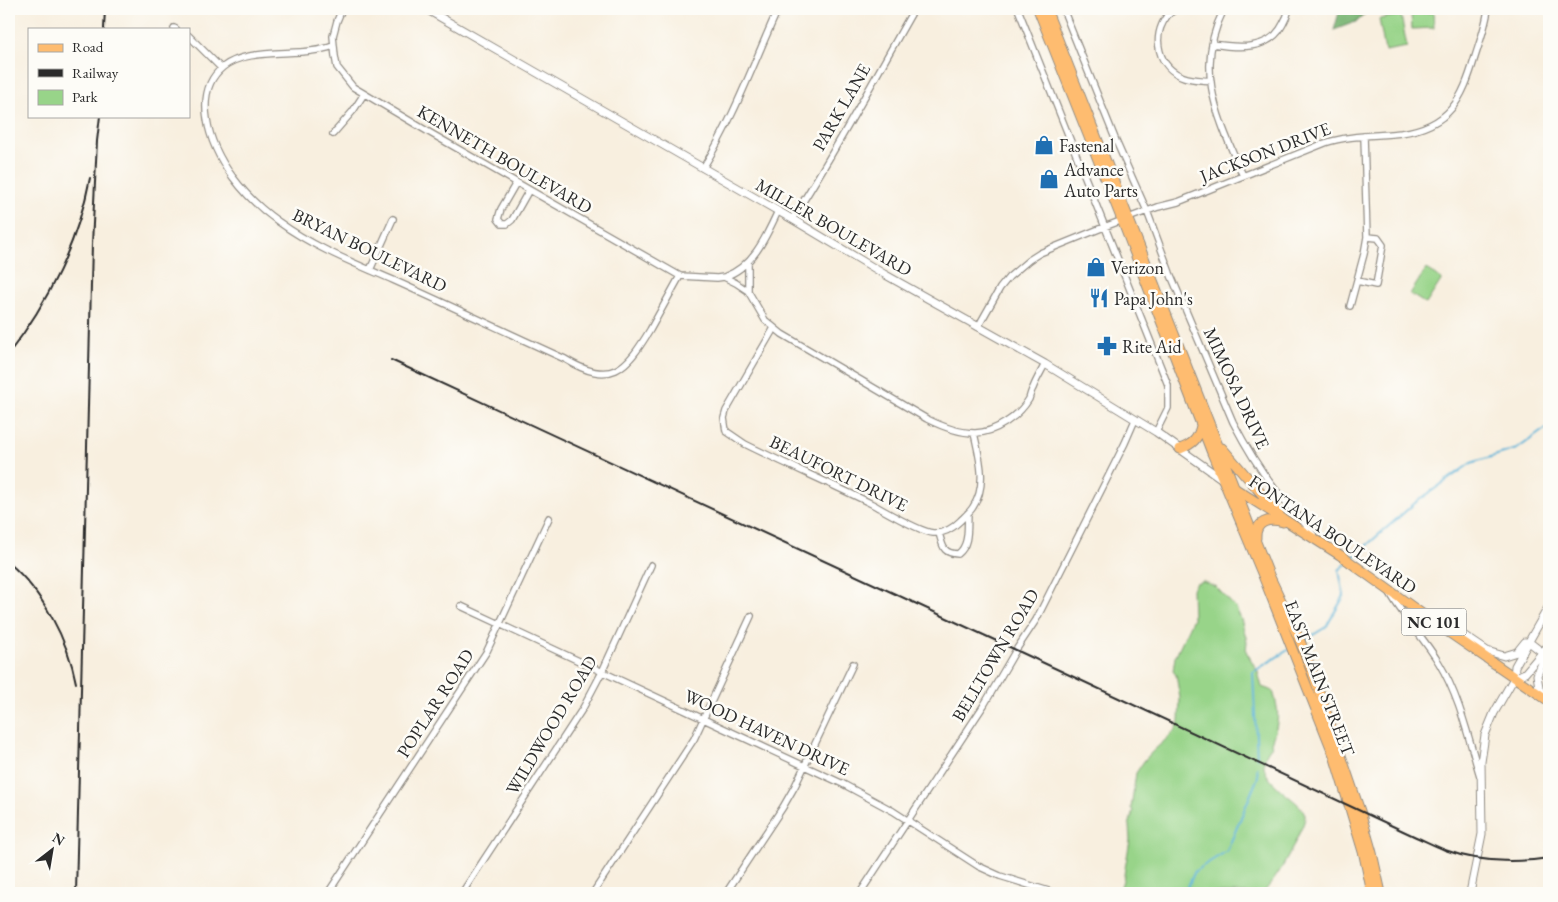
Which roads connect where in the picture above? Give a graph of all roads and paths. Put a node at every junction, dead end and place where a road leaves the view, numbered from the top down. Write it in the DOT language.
graph roads {
  1 [pos="342,9"];
  2 [pos="426,9"];
  3 [pos="778,9"];
  4 [pos="914,9"];
  5 [pos="1018,9"];
  6 [pos="1038,9"];
  7 [pos="1046,9"];
  8 [pos="1063,9"];
  9 [pos="1176,9"];
  10 [pos="1221,9"];
  11 [pos="1289,9"];
  12 [pos="1488,9"];
  13 [pos="190,37"];
  14 [pos="1212,44"];
  15 [pos="333,46"];
  16 [pos="221,68"];
  17 [pos="1210,81"];
  18 [pos="364,94"];
  19 [pos="333,134"];
  20 [pos="1364,136"];
  21 [pos="703,168"];
  22 [pos="1243,176"];
  23 [pos="516,183"];
  24 [pos="529,190"];
  25 [pos="778,211"];
  26 [pos="1146,211"];
  27 [pos="392,219"];
  28 [pos="792,219"];
  29 [pos="1126,219"];
  30 [pos="1104,227"];
  31 [pos="1367,237"];
  32 [pos="748,262"];
  33 [pos="370,270"];
  34 [pos="680,276"];
  35 [pos="724,277"];
  36 [pos="1357,281"];
  37 [pos="748,291"];
  38 [pos="1350,306"];
  39 [pos="978,327"];
  40 [pos="774,328"];
  41 [pos="1045,364"];
  42 [pos="1135,420"];
  43 [pos="1201,426"];
  44 [pos="1156,432"];
  45 [pos="974,433"];
  46 [pos="1218,444"];
  47 [pos="1180,449"];
  48 [pos="1222,479"];
  49 [pos="1235,488"];
  50 [pos="968,513"];
  51 [pos="549,518"];
  52 [pos="1288,523"];
  53 [pos="939,533"];
  54 [pos="1256,541"];
  55 [pos="1320,542"];
  56 [pos="651,565"];
  57 [pos="1386,588"];
  58 [pos="461,606"];
  59 [pos="1549,606"];
  60 [pos="751,616"];
  61 [pos="1425,616"];
  62 [pos="500,624"];
  63 [pos="1536,630"];
  64 [pos="1529,642"];
  65 [pos="1549,646"];
  66 [pos="1542,652"];
  67 [pos="852,664"];
  68 [pos="602,672"];
  69 [pos="1514,678"];
  70 [pos="1549,700"];
  71 [pos="703,718"];
  72 [pos="805,767"];
  73 [pos="1482,782"];
  74 [pos="908,821"];
  75 [pos="328,893"];
  76 [pos="462,893"];
  77 [pos="593,893"];
  78 [pos="726,893"];
  79 [pos="860,893"];
  80 [pos="1055,893"];
  81 [pos="1372,893"];
  82 [pos="1381,893"];
  83 [pos="1470,893"];
  1 -- 15 [label="street, KENNETH BOULEVARD"];
  2 -- 21 [label="street, MILLER BOULEVARD"];
  3 -- 21 [label="street"];
  4 -- 28 [label="street, PARK LANE"];
  5 -- 30 [label="street"];
  6 -- 29 [label="main road"];
  7 -- 29 [label="main road"];
  8 -- 26 [label="street, MIMOSA DRIVE"];
  9 -- 17 [label="street"];
  10 -- 14 [label="street"];
  11 -- 14 [label="street"];
  12 -- 20 [label="street, JACKSON DRIVE"];
  13 -- 16 [label="street"];
  14 -- 17 [label="street"];
  15 -- 16 [label="street"];
  15 -- 18 [label="street, KENNETH BOULEVARD"];
  16 -- 33 [label="street, BRYAN BOULEVARD"];
  17 -- 22 [label="street"];
  18 -- 19 [label="street"];
  18 -- 23 [label="street, KENNETH BOULEVARD"];
  20 -- 22 [label="street, JACKSON DRIVE"];
  20 -- 31 [label="street"];
  21 -- 25 [label="street, MILLER BOULEVARD"];
  22 -- 26 [label="street, JACKSON DRIVE"];
  23 -- 24 [label="street, KENNETH BOULEVARD"];
  23 -- 24 [label="street"];
  24 -- 34 [label="street, KENNETH BOULEVARD"];
  25 -- 28 [label="street, MILLER BOULEVARD"];
  25 -- 32 [label="street"];
  26 -- 29 [label="street, JACKSON DRIVE"];
  26 -- 55 [label="street, MIMOSA DRIVE"];
  27 -- 33 [label="street"];
  28 -- 39 [label="street, MILLER BOULEVARD"];
  29 -- 30 [label="street, JACKSON DRIVE"];
  29 -- 43 [label="main road, EAST MAIN STREET"];
  29 -- 46 [label="main road, EAST MAIN STREET"];
  30 -- 39 [label="street, JACKSON DRIVE"];
  30 -- 44 [label="street"];
  31 -- 36 [label="street"];
  31 -- 36 [label="street"];
  32 -- 35 [label="street"];
  32 -- 37 [label="street"];
  33 -- 34 [label="street, BRYAN BOULEVARD"];
  34 -- 35 [label="street, KENNETH BOULEVARD"];
  35 -- 37 [label="street, KENNETH BOULEVARD"];
  36 -- 38 [label="street"];
  37 -- 40 [label="street, KENNETH BOULEVARD"];
  39 -- 41 [label="street, MILLER BOULEVARD"];
  40 -- 45 [label="street, KENNETH BOULEVARD"];
  40 -- 53 [label="street, BEAUFORT DRIVE"];
  41 -- 42 [label="street, MILLER BOULEVARD"];
  41 -- 45 [label="street, KENNETH BOULEVARD"];
  42 -- 44 [label="street, MILLER BOULEVARD"];
  42 -- 74 [label="street, BELLTOWN ROAD"];
  43 -- 47 [label="main road"];
  43 -- 48 [label="main road, EAST MAIN STREET"];
  44 -- 47 [label="street, MILLER BOULEVARD"];
  45 -- 50 [label="street"];
  46 -- 49 [label="main road, EAST MAIN STREET"];
  46 -- 52 [label="main road"];
  47 -- 48 [label="street, MILLER BOULEVARD"];
  48 -- 49 [label="main road, FONTANA BOULEVARD / NC 101"];
  48 -- 81 [label="main road, EAST MAIN STREET"];
  49 -- 52 [label="main road, FONTANA BOULEVARD / NC 101"];
  49 -- 54 [label="main road, EAST MAIN STREET"];
  50 -- 53 [label="street"];
  50 -- 53 [label="street"];
  51 -- 62 [label="street, POPLAR ROAD"];
  52 -- 54 [label="main road"];
  52 -- 55 [label="main road, FONTANA BOULEVARD / NC 101"];
  54 -- 82 [label="main road, EAST MAIN STREET"];
  55 -- 57 [label="main road, FONTANA BOULEVARD / NC 101"];
  56 -- 68 [label="street, WILDWOOD ROAD"];
  57 -- 61 [label="main road, FONTANA BOULEVARD / NC 101"];
  57 -- 73 [label="street"];
  58 -- 62 [label="street, WOOD HAVEN DRIVE"];
  59 -- 63 [label="street"];
  60 -- 71 [label="street"];
  61 -- 63 [label="street"];
  61 -- 69 [label="main road, FONTANA BOULEVARD / NC 101"];
  62 -- 68 [label="street, WOOD HAVEN DRIVE"];
  62 -- 75 [label="street, POPLAR ROAD"];
  63 -- 64 [label="street"];
  64 -- 66 [label="street"];
  64 -- 69 [label="street"];
  65 -- 66 [label="street"];
  65 -- 70 [label="street"];
  66 -- 69 [label="street"];
  67 -- 72 [label="street"];
  68 -- 71 [label="street, WOOD HAVEN DRIVE"];
  68 -- 76 [label="street, WILDWOOD ROAD"];
  69 -- 70 [label="main road, FONTANA BOULEVARD / NC 101"];
  69 -- 73 [label="street"];
  71 -- 72 [label="street, WOOD HAVEN DRIVE"];
  71 -- 77 [label="street"];
  72 -- 74 [label="street, WOOD HAVEN DRIVE"];
  72 -- 78 [label="street"];
  73 -- 83 [label="street"];
  74 -- 79 [label="street, BELLTOWN ROAD"];
  74 -- 80 [label="street, WOOD HAVEN DRIVE"];
}
